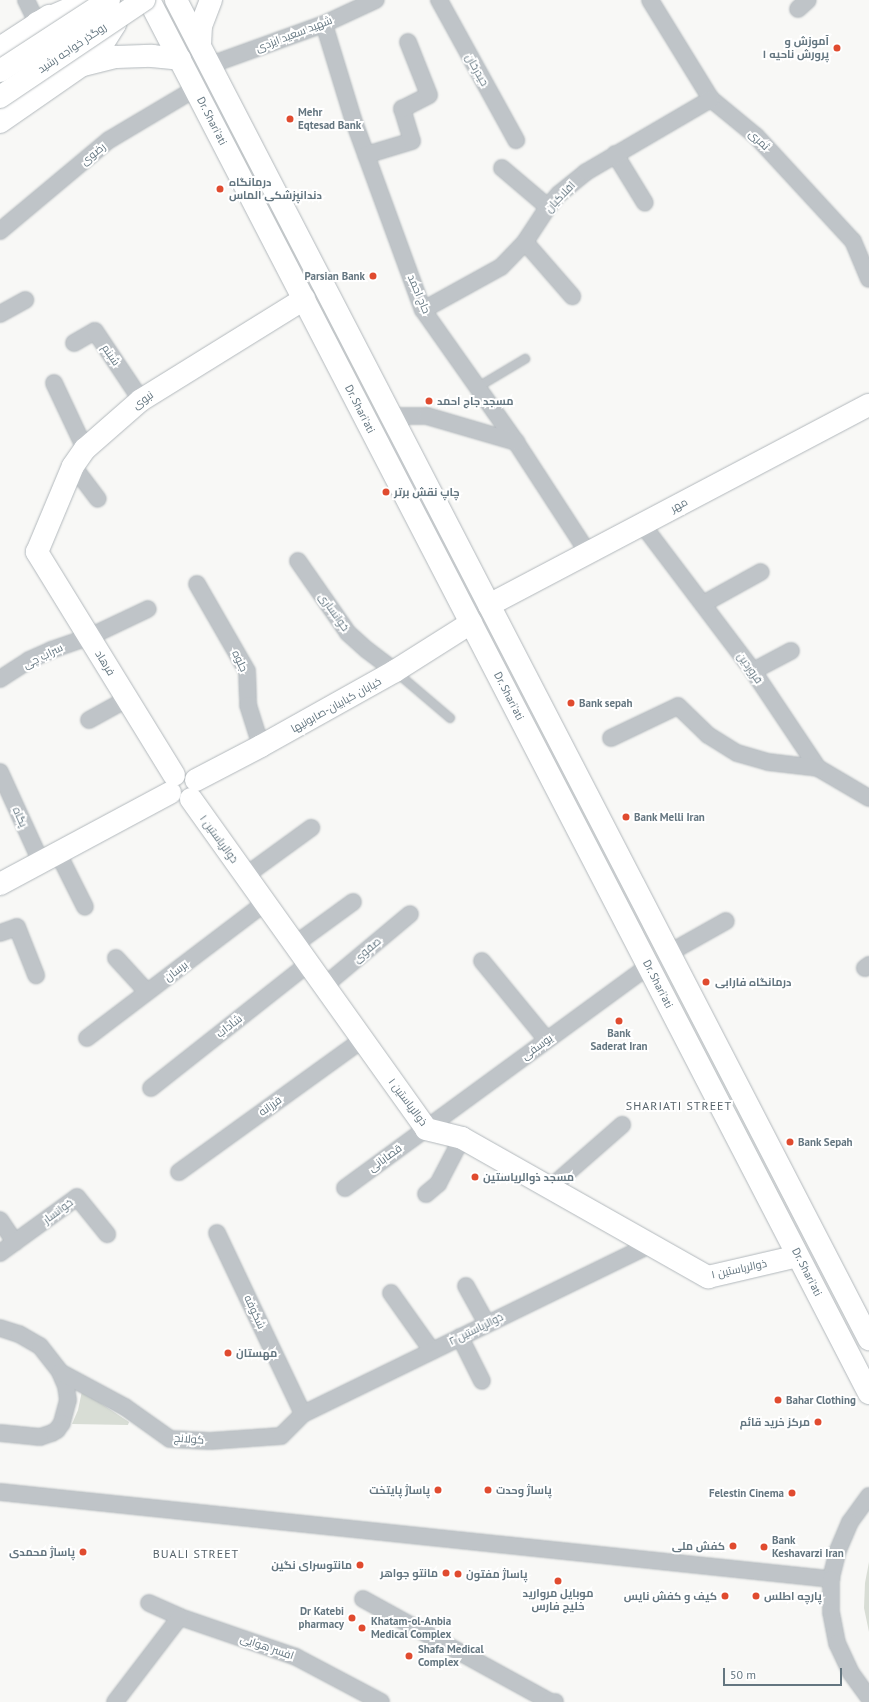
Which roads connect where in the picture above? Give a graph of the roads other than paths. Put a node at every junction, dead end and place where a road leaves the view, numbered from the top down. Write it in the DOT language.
graph roads {
  1 [pos="26,0"];
  2 [pos="60,0"];
  3 [pos="76,0"];
  4 [pos="109,0"];
  5 [pos="177,0"];
  6 [pos="212,0"];
  7 [pos="376,0"];
  8 [pos="439,0"];
  9 [pos="650,0"];
  10 [pos="150,4"];
  11 [pos="37,23"];
  12 [pos="324,24"];
  13 [pos="408,42"];
  14 [pos="200,45"];
  15 [pos="0,48"];
  16 [pos="180,59"];
  17 [pos="82,65"];
  18 [pos="210,65"];
  19 [pos="0,71"];
  20 [pos="195,89"];
  21 [pos="0,97"];
  22 [pos="711,99"];
  23 [pos="0,122"];
  24 [pos="516,140"];
  25 [pos="616,154"];
  26 [pos="366,156"];
  27 [pos="502,168"];
  28 [pos="645,203"];
  29 [pos="548,207"];
  30 [pos="0,231"];
  31 [pos="525,242"];
  32 [pos="869,279"];
  33 [pos="572,296"];
  34 [pos="304,299"];
  35 [pos="25,300"];
  36 [pos="423,310"];
  37 [pos="0,314"];
  38 [pos="74,343"];
  39 [pos="525,359"];
  40 [pos="54,383"];
  41 [pos="478,387"];
  42 [pos="140,400"];
  43 [pos="869,405"];
  44 [pos="392,416"];
  45 [pos="516,442"];
  46 [pos="79,457"];
  47 [pos="98,499"];
  48 [pos="642,524"];
  49 [pos="37,552"];
  50 [pos="588,553"];
  51 [pos="298,561"];
  52 [pos="761,572"];
  53 [pos="197,584"];
  54 [pos="704,604"];
  55 [pos="489,605"];
  56 [pos="148,609"];
  57 [pos="471,623"];
  58 [pos="89,637"];
  59 [pos="792,651"];
  60 [pos="396,671"];
  61 [pos="753,671"];
  62 [pos="0,679"];
  63 [pos="127,699"];
  64 [pos="450,718"];
  65 [pos="89,720"];
  66 [pos="611,738"];
  67 [pos="261,746"];
  68 [pos="818,768"];
  69 [pos="0,772"];
  70 [pos="172,784"];
  71 [pos="193,790"];
  72 [pos="869,798"];
  73 [pos="311,828"];
  74 [pos="49,857"];
  75 [pos="245,876"];
  76 [pos="0,884"];
  77 [pos="354,902"];
  78 [pos="265,903"];
  79 [pos="85,907"];
  80 [pos="410,914"];
  81 [pos="726,921"];
  82 [pos="0,933"];
  83 [pos="294,945"];
  84 [pos="669,953"];
  85 [pos="116,958"];
  86 [pos="482,961"];
  87 [pos="308,964"];
  88 [pos="648,966"];
  89 [pos="36,975"];
  90 [pos="324,986"];
  91 [pos="147,992"];
  92 [pos="87,1038"];
  93 [pos="362,1040"];
  94 [pos="547,1040"];
  95 [pos="151,1088"];
  96 [pos="622,1125"];
  97 [pos="426,1129"];
  98 [pos="462,1138"];
  99 [pos="179,1172"];
  100 [pos="345,1188"];
  101 [pos="550,1188"];
  102 [pos="426,1194"];
  103 [pos="802,1210"];
  104 [pos="0,1220"];
  105 [pos="781,1222"];
  106 [pos="217,1233"];
  107 [pos="108,1234"];
  108 [pos="14,1242"];
  109 [pos="649,1245"];
  110 [pos="0,1253"];
  111 [pos="798,1256"];
  112 [pos="466,1286"];
  113 [pos="391,1293"];
  114 [pos="0,1315"];
  115 [pos="487,1324"];
  116 [pos="4,1330"];
  117 [pos="460,1337"];
  118 [pos="869,1339"];
  119 [pos="432,1351"];
  120 [pos="60,1372"];
  121 [pos="482,1381"];
  122 [pos="869,1393"];
  123 [pos="303,1414"];
  124 [pos="0,1433"];
  125 [pos="0,1492"];
  126 [pos="869,1496"];
  127 [pos="831,1579"];
  128 [pos="363,1600"];
  129 [pos="149,1603"];
  130 [pos="180,1617"];
  131 [pos="869,1698"];
  132 [pos="114,1702"];
  133 [pos="381,1702"];
  134 [pos="550,1702"];
  135 [pos="555,1702"];
  1 -- 11 [label="street"];
  2 -- 11 [label="main road"];
  3 -- 11 [label="main road"];
  4 -- 19 [label="main road, روگذر خواجه رشید, bridge"];
  5 -- 10 [label="main road, روگذر خواجه رشید"];
  5 -- 14 [label="main road"];
  6 -- 14 [label="main road"];
  7 -- 12 [label="street, شهید سعید ایزدی"];
  8 -- 24 [label="street, حیدرخان"];
  9 -- 22 [label="street, ثمری"];
  10 -- 16 [label="main road, Dr. Shari'ati"];
  10 -- 21 [label="main road, روگذر خواجه رشید, bridge"];
  11 -- 15 [label="main road"];
  11 -- 17 [label="main road"];
  12 -- 18 [label="street, شهید سعید ایزدی"];
  12 -- 26 [label="street, حاج احمد"];
  13 -- 26 [label="street"];
  14 -- 18 [label="main road"];
  16 -- 17 [label="main road"];
  16 -- 20 [label="main road, Dr. Shari'ati"];
  17 -- 23 [label="main road"];
  18 -- 44 [label="main road"];
  20 -- 30 [label="street, رضوی"];
  20 -- 34 [label="main road, Dr. Shari'ati"];
  22 -- 25 [label="street, افلاکیان"];
  22 -- 32 [label="street, ثمری"];
  25 -- 28 [label="street"];
  25 -- 29 [label="street, افلاکیان"];
  26 -- 36 [label="street, حاج احمد"];
  27 -- 29 [label="street"];
  29 -- 31 [label="street, افلاکیان"];
  31 -- 33 [label="street"];
  31 -- 36 [label="street, افلاکیان"];
  34 -- 42 [label="main road, نبوی"];
  34 -- 57 [label="main road, Dr. Shari'ati"];
  35 -- 37 [label="street"];
  36 -- 41 [label="street, حاج احمد"];
  38 -- 42 [label="street, شبنم"];
  39 -- 41 [label="lane"];
  40 -- 46 [label="street"];
  41 -- 45 [label="street, حاج احمد"];
  42 -- 46 [label="main road, نبوی"];
  43 -- 48 [label="main road, مهر"];
  44 -- 45 [label="street"];
  44 -- 55 [label="main road"];
  45 -- 50 [label="street, حاج احمد"];
  46 -- 47 [label="street"];
  46 -- 49 [label="main road, نبوی"];
  48 -- 50 [label="main road, مهر"];
  48 -- 54 [label="street, فروردین"];
  49 -- 58 [label="main road, فرهاد"];
  50 -- 55 [label="main road, مهر"];
  51 -- 60 [label="street, خوانساری"];
  52 -- 54 [label="street"];
  53 -- 67 [label="street, جلوه"];
  54 -- 61 [label="street, فروردین"];
  55 -- 84 [label="main road"];
  56 -- 58 [label="street, سراب چی"];
  57 -- 60 [label="main road, خیابان کبابیان-صابونیها"];
  57 -- 88 [label="main road, Dr. Shari'ati"];
  58 -- 62 [label="street, سراب چی"];
  58 -- 63 [label="main road, فرهاد"];
  59 -- 61 [label="street"];
  60 -- 64 [label="lane"];
  60 -- 67 [label="main road, خیابان کبابیان-صابونیها"];
  61 -- 68 [label="street, فروردین"];
  63 -- 65 [label="street"];
  63 -- 70 [label="main road, فرهاد"];
  66 -- 68 [label="street"];
  67 -- 71 [label="main road, خیابان کبابیان-صابونیها"];
  68 -- 72 [label="street, فروردین"];
  69 -- 74 [label="street, پگاه"];
  70 -- 71 [label="main road"];
  70 -- 74 [label="main road"];
  71 -- 75 [label="main road, ذوالریاستین ۱"];
  73 -- 75 [label="street"];
  74 -- 76 [label="main road"];
  74 -- 79 [label="street, پگاه"];
  75 -- 78 [label="main road, ذوالریاستین ۱"];
  77 -- 83 [label="street"];
  78 -- 83 [label="main road, ذوالریاستین ۱"];
  78 -- 91 [label="street, برسان"];
  80 -- 90 [label="street, صفوی"];
  81 -- 84 [label="street"];
  82 -- 89 [label="street"];
  83 -- 87 [label="main road, ذوالریاستین ۱"];
  84 -- 103 [label="main road"];
  85 -- 91 [label="street"];
  86 -- 94 [label="street"];
  87 -- 90 [label="main road, ذوالریاستین ۱"];
  87 -- 95 [label="street, شاداب"];
  88 -- 94 [label="street, یوسفی"];
  88 -- 105 [label="main road, Dr. Shari'ati"];
  90 -- 93 [label="main road, ذوالریاستین ۱"];
  91 -- 92 [label="street, برسان"];
  93 -- 97 [label="main road, ذوالریاستین ۱"];
  93 -- 99 [label="street, فرزانه"];
  94 -- 97 [label="street, یوسفی"];
  96 -- 101 [label="street"];
  97 -- 98 [label="main road, ذوالریاستین ۱"];
  97 -- 100 [label="street, قصابانی"];
  98 -- 101 [label="main road, ذوالریاستین ۱"];
  98 -- 102 [label="street"];
  101 -- 109 [label="main road, ذوالریاستین ۱"];
  103 -- 105 [label="main road"];
  103 -- 118 [label="main road"];
  104 -- 108 [label="street"];
  105 -- 111 [label="main road, Dr. Shari'ati"];
  106 -- 123 [label="street, شکوفه"];
  107 -- 108 [label="street, خوانسار"];
  108 -- 110 [label="street, خوانسار"];
  109 -- 111 [label="main road, ذوالریاستین ۱"];
  109 -- 115 [label="street, ذوالریاستین ۲"];
  111 -- 122 [label="main road, Dr. Shari'ati"];
  112 -- 115 [label="street"];
  113 -- 119 [label="street"];
  114 -- 116 [label="street"];
  115 -- 117 [label="street, ذوالریاستین ۲"];
  116 -- 120 [label="street"];
  117 -- 119 [label="street, ذوالریاستین ۲"];
  117 -- 121 [label="street"];
  119 -- 123 [label="street, ذوالریاستین ۲"];
  120 -- 123 [label="street, کولانج"];
  120 -- 124 [label="street"];
  125 -- 127 [label="street"];
  126 -- 127 [label="street"];
  127 -- 131 [label="street"];
  128 -- 134 [label="street"];
  129 -- 130 [label="street, افسر هوایی"];
  130 -- 132 [label="street"];
  130 -- 133 [label="street, افسر هوایی"];
  134 -- 135 [label="street"];
}
